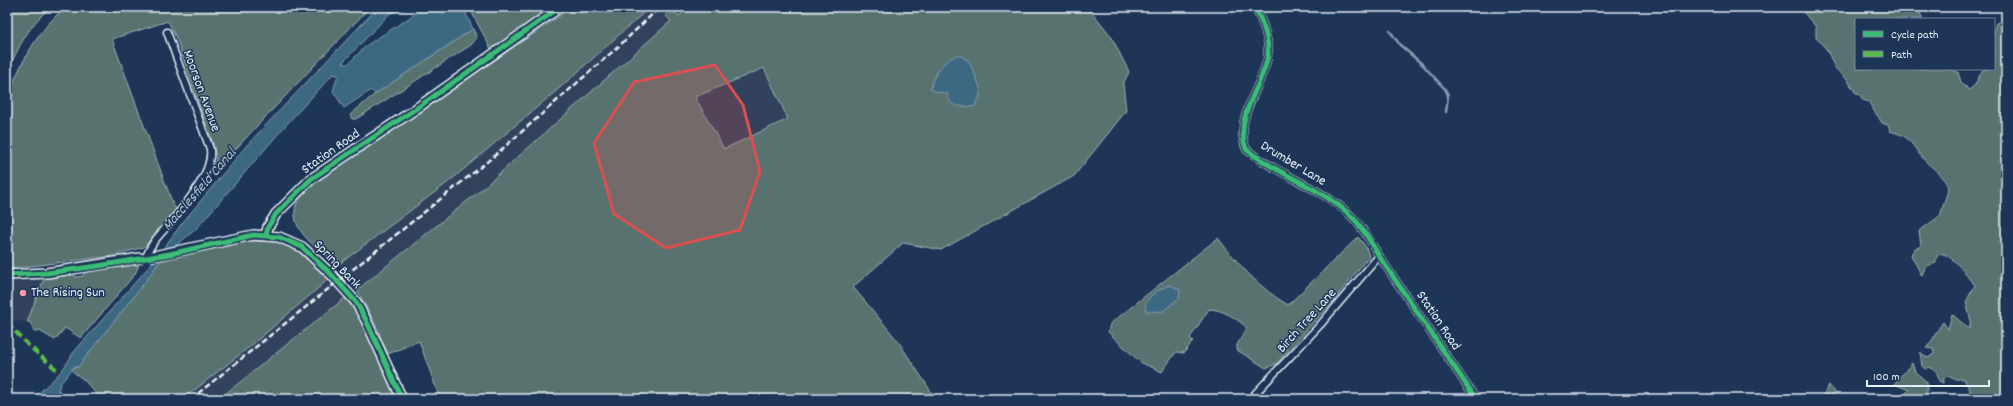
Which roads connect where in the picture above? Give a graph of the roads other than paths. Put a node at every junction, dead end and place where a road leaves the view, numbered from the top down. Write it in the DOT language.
graph roads {
  1 [pos="560,7"];
  2 [pos="1254,7"];
  3 [pos="167,32"];
  4 [pos="266,235"];
  5 [pos="1379,256"];
  6 [pos="146,257"];
  7 [pos="7,275"];
  8 [pos="402,399"];
  9 [pos="1250,399"];
  10 [pos="1476,399"];
  1 -- 4 [label="street, Station Road"];
  2 -- 5 [label="street, Drumber Lane"];
  3 -- 6 [label="street, Moorson Avenue"];
  4 -- 6 [label="street"];
  4 -- 8 [label="street, Spring Bank"];
  5 -- 9 [label="street, Birch Tree Lane"];
  5 -- 10 [label="street, Station Road"];
  6 -- 7 [label="street"];
}
